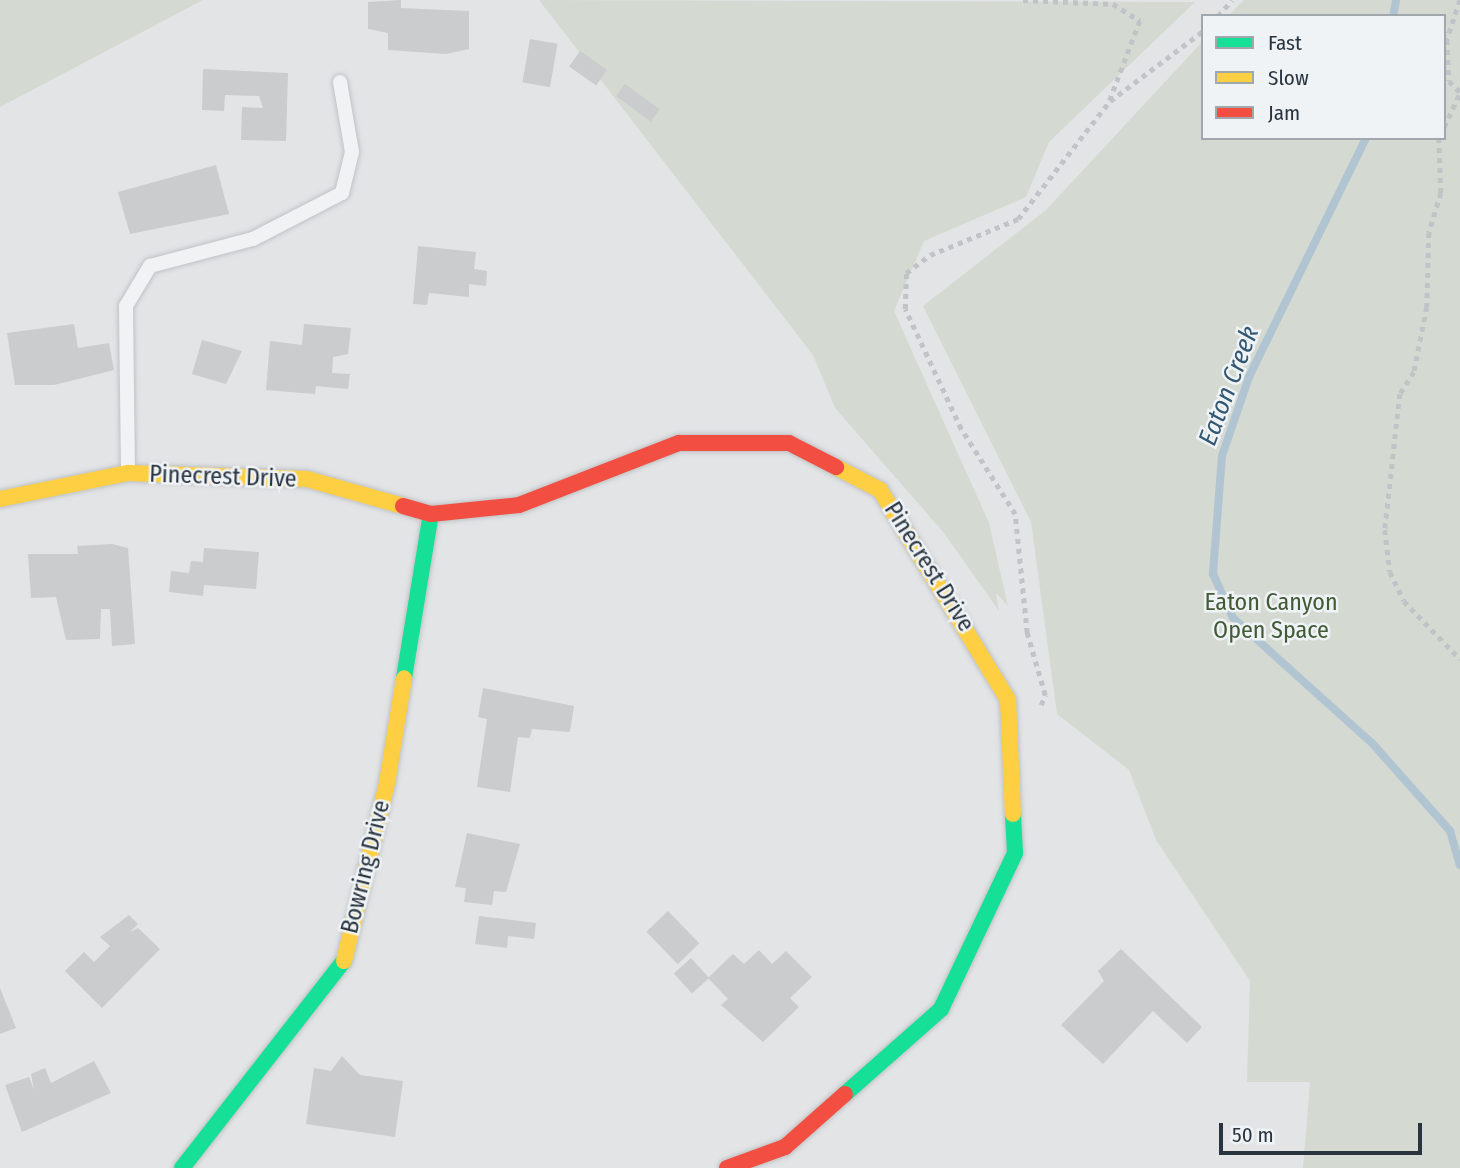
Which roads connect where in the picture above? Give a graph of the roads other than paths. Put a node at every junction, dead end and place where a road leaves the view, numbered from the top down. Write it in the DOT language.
graph roads {
  1 [pos="340,82"];
  2 [pos="128,473"];
  3 [pos="0,499"];
  4 [pos="431,514"];
  5 [pos="182,1168"];
  6 [pos="727,1168"];
  1 -- 2 [label="lane"];
  2 -- 3 [label="street, Pinecrest Drive"];
  2 -- 4 [label="street, Pinecrest Drive"];
  4 -- 5 [label="street, Bowring Drive"];
  4 -- 6 [label="street, Pinecrest Drive"];
}
